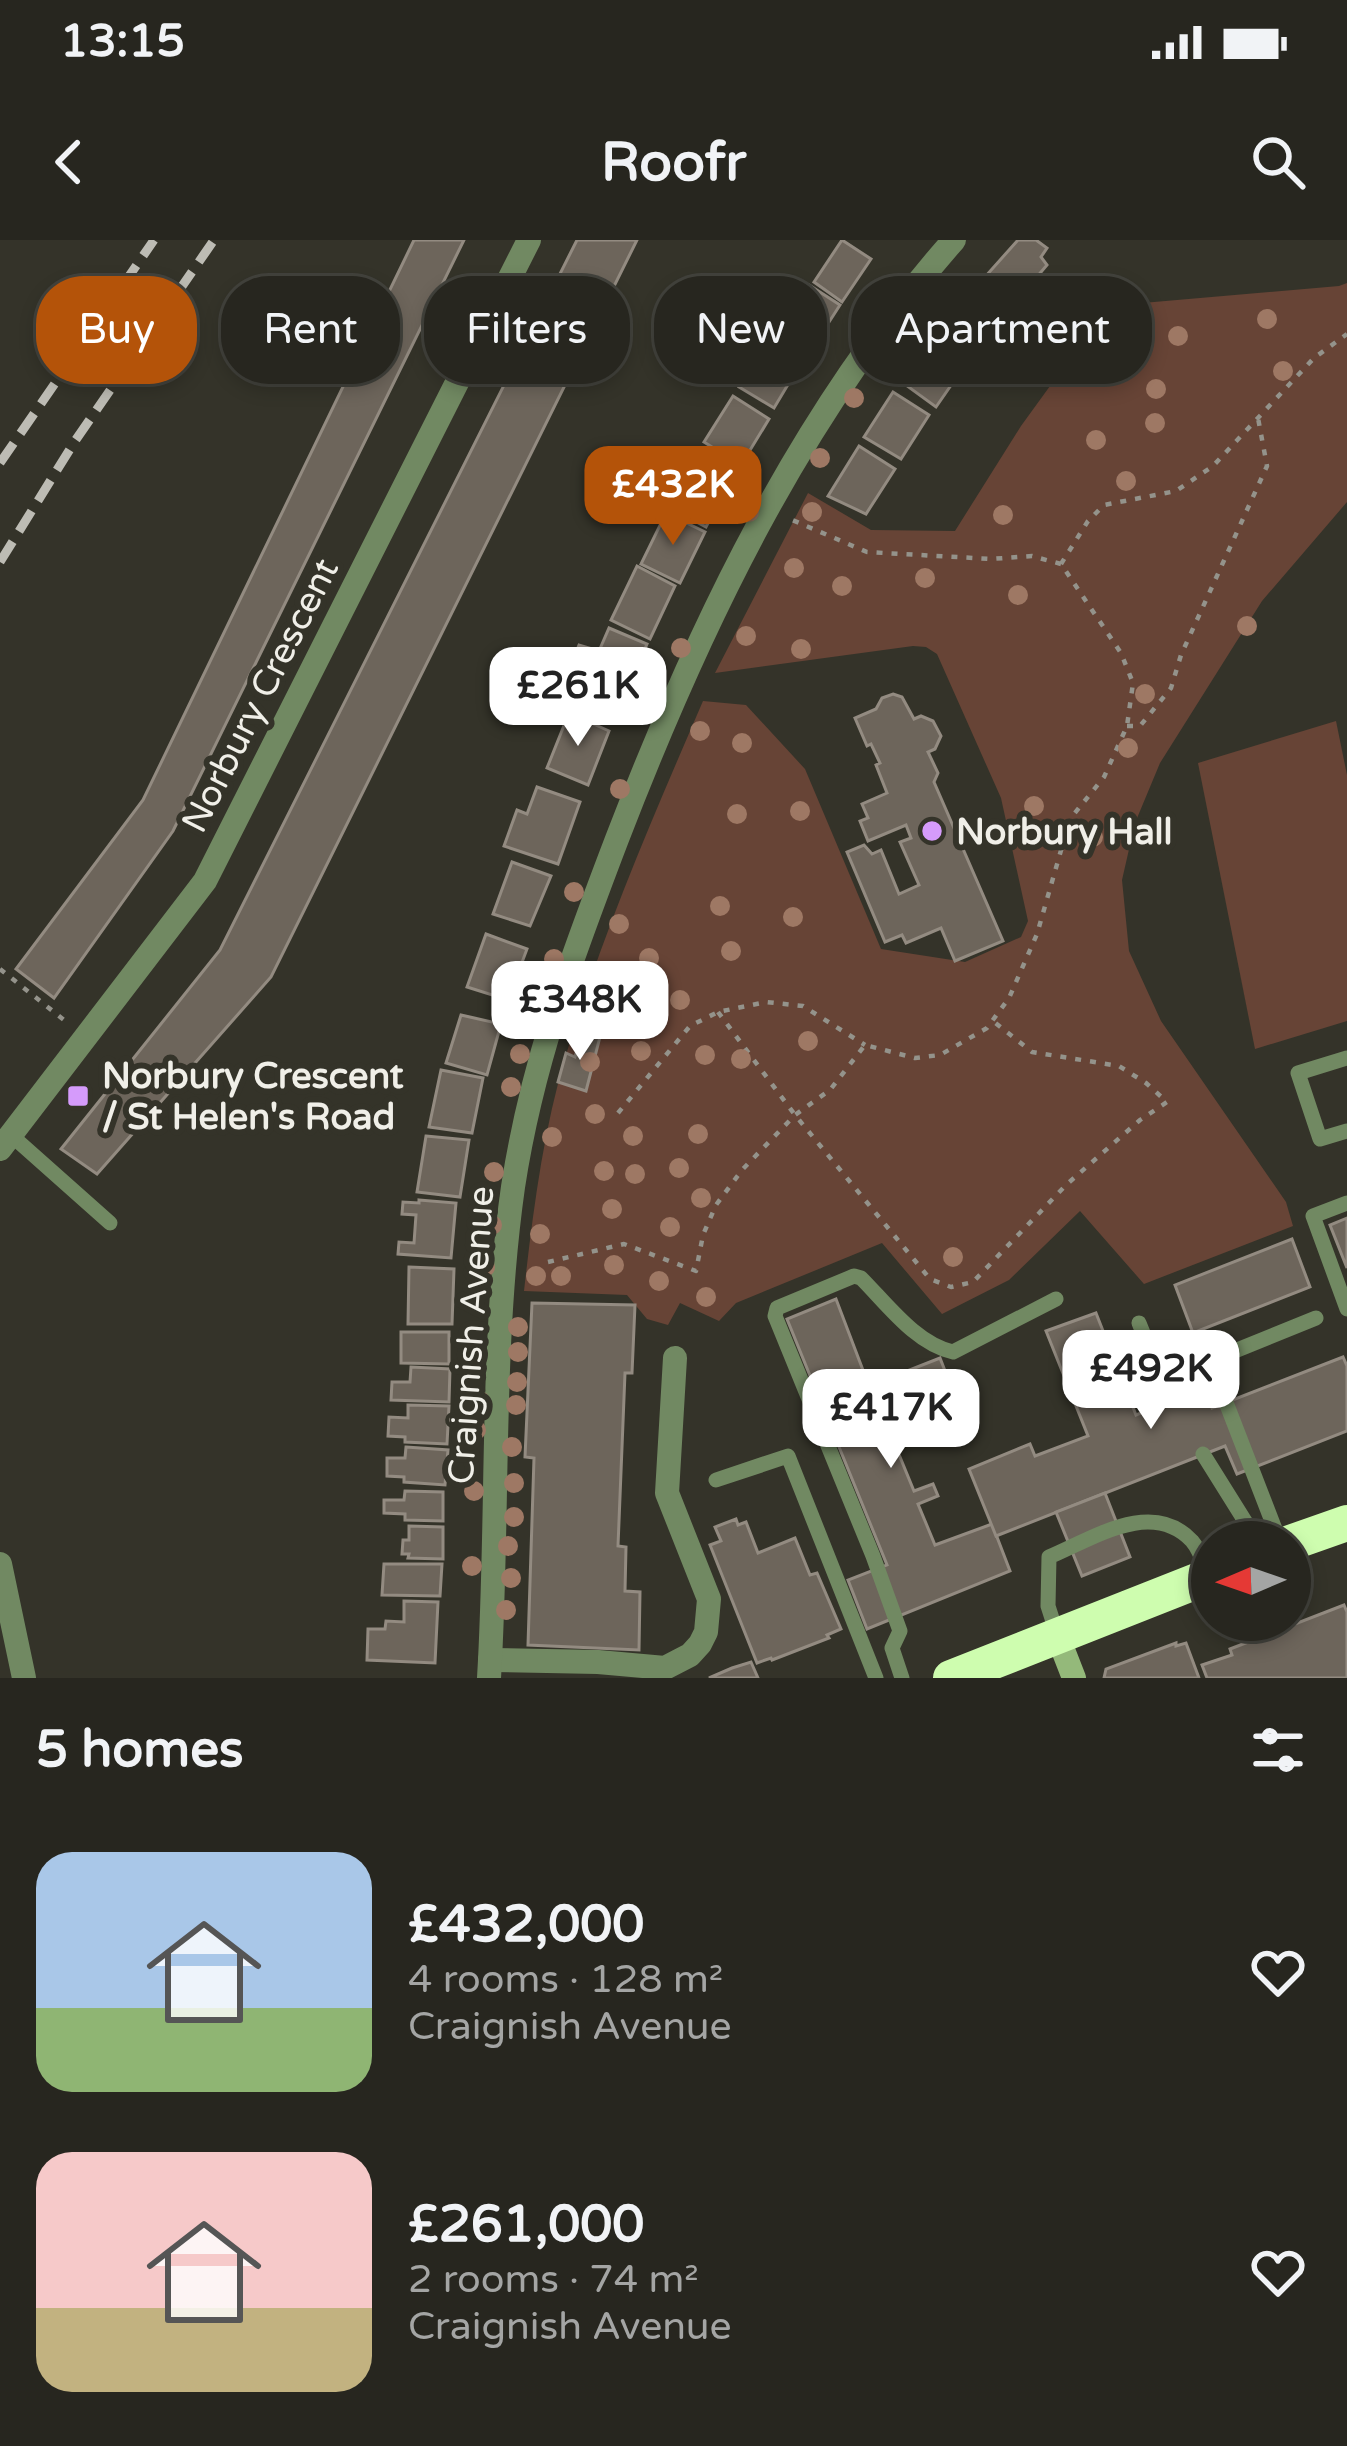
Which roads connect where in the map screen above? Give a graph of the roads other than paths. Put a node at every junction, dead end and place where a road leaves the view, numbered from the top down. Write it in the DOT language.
graph roads {
  1 [pos="529,240"];
  2 [pos="951,241"];
  3 [pos="1347,1058"];
  4 [pos="1347,1131"];
  5 [pos="5,1142"];
  6 [pos="1347,1203"];
  7 [pos="110,1222"];
  8 [pos="1056,1299"];
  9 [pos="1347,1310"];
  10 [pos="1316,1318"];
  11 [pos="1139,1323"];
  12 [pos="675,1358"];
  13 [pos="1180,1398"];
  14 [pos="1203,1454"];
  15 [pos="716,1480"];
  16 [pos="1245,1521"];
  17 [pos="1272,1521"];
  18 [pos="1347,1522"];
  19 [pos="1311,1535"];
  20 [pos="1191,1540"];
  21 [pos="0,1564"];
  22 [pos="1191,1583"];
  23 [pos="1058,1637"];
  24 [pos="489,1669"];
  25 [pos="24,1678"];
  26 [pos="877,1678"];
  27 [pos="902,1678"];
  28 [pos="951,1678"];
  29 [pos="1074,1678"];
  1 -- 5 [label="street, Norbury Crescent"];
  2 -- 24 [label="street, Craignish Avenue"];
  3 -- 4 [label="lane"];
  5 -- 7 [label="lane"];
  6 -- 9 [label="lane"];
  8 -- 27 [label="lane"];
  10 -- 17 [label="lane"];
  11 -- 13 [label="lane"];
  12 -- 24 [label="street"];
  14 -- 16 [label="lane"];
  15 -- 26 [label="lane"];
  18 -- 19 [label="highway"];
  20 -- 23 [label="lane"];
  21 -- 25 [label="street"];
  22 -- 23 [label="highway"];
  23 -- 28 [label="highway"];
  23 -- 29 [label="street"];
}
